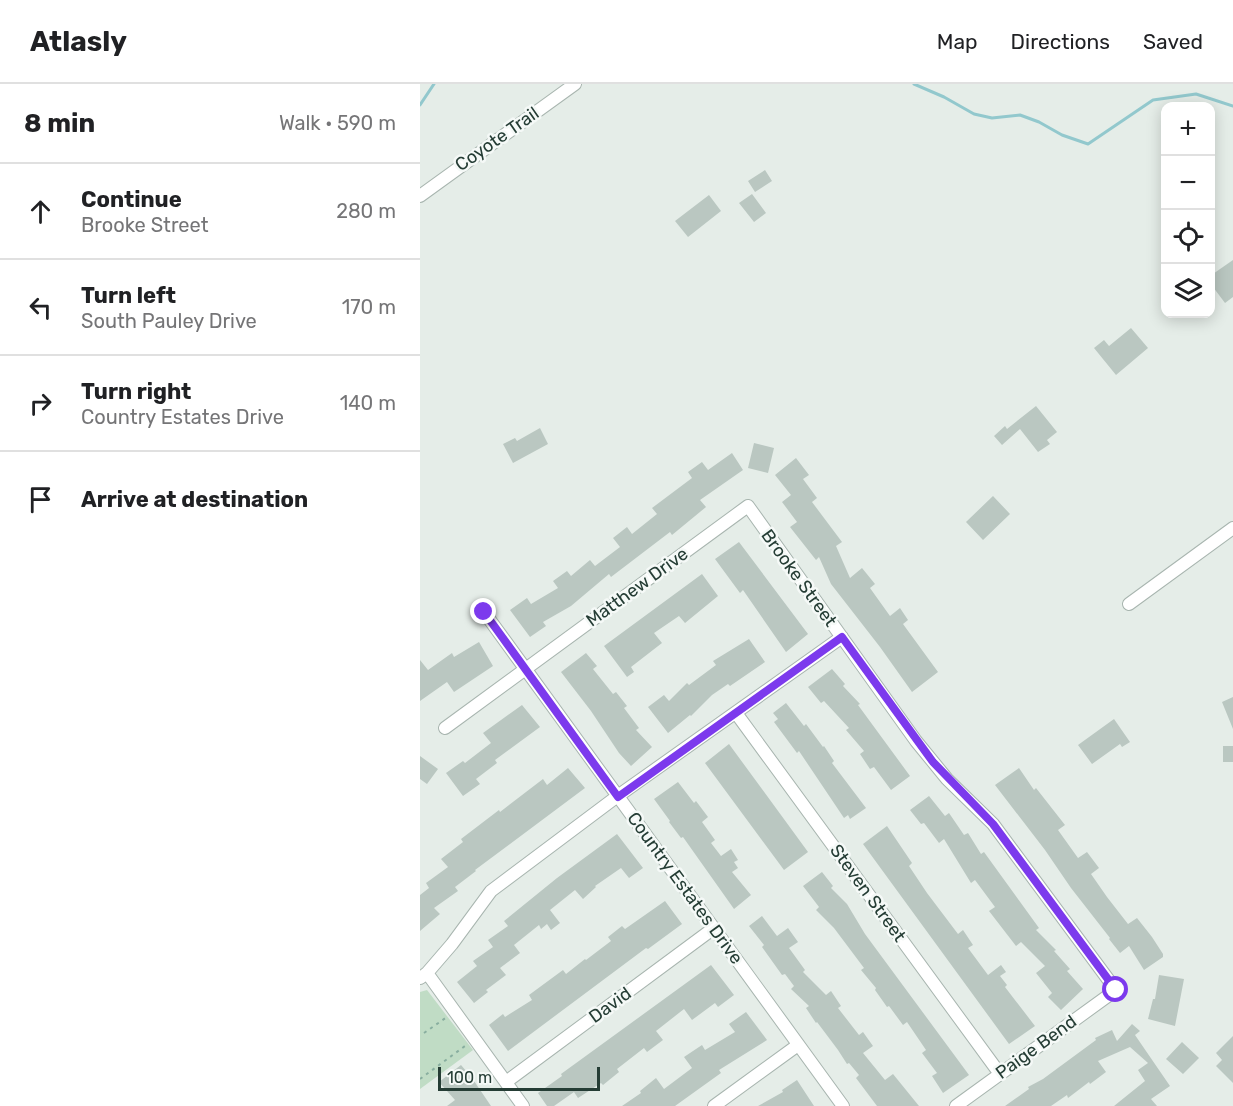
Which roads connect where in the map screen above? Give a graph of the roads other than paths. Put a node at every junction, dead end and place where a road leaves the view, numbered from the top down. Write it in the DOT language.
graph roads {
  1 [pos="575,84"];
  2 [pos="420,196"];
  3 [pos="748,506"];
  4 [pos="1233,528"];
  5 [pos="1129,604"];
  6 [pos="484,612"];
  7 [pos="842,637"];
  8 [pos="526,669"];
  9 [pos="736,713"];
  10 [pos="445,728"];
  11 [pos="618,797"];
  12 [pos="714,928"];
  13 [pos="423,976"];
  14 [pos="1116,990"];
  15 [pos="798,1044"];
  16 [pos="999,1074"];
  17 [pos="506,1082"];
  18 [pos="523,1106"];
  19 [pos="714,1106"];
  20 [pos="843,1106"];
  21 [pos="956,1106"];
  1 -- 2 [label="street, Coyote Trail"];
  3 -- 7 [label="street, Brooke Street"];
  3 -- 8 [label="street, Matthew Drive"];
  4 -- 5 [label="street"];
  6 -- 8 [label="street, Country Estates Drive"];
  7 -- 9 [label="street"];
  7 -- 14 [label="street, Brooke Street"];
  8 -- 10 [label="street, Matthew Drive"];
  8 -- 11 [label="street, Country Estates Drive"];
  9 -- 11 [label="street"];
  9 -- 16 [label="street, Steven Street"];
  11 -- 12 [label="street, Country Estates Drive"];
  11 -- 13 [label="street"];
  12 -- 15 [label="street, Country Estates Drive"];
  12 -- 17 [label="street, David"];
  13 -- 17 [label="street"];
  14 -- 16 [label="street, Paige Bend"];
  15 -- 19 [label="street"];
  15 -- 20 [label="street, Country Estates Drive"];
  16 -- 21 [label="street, Paige Bend"];
  17 -- 18 [label="street"];
}
